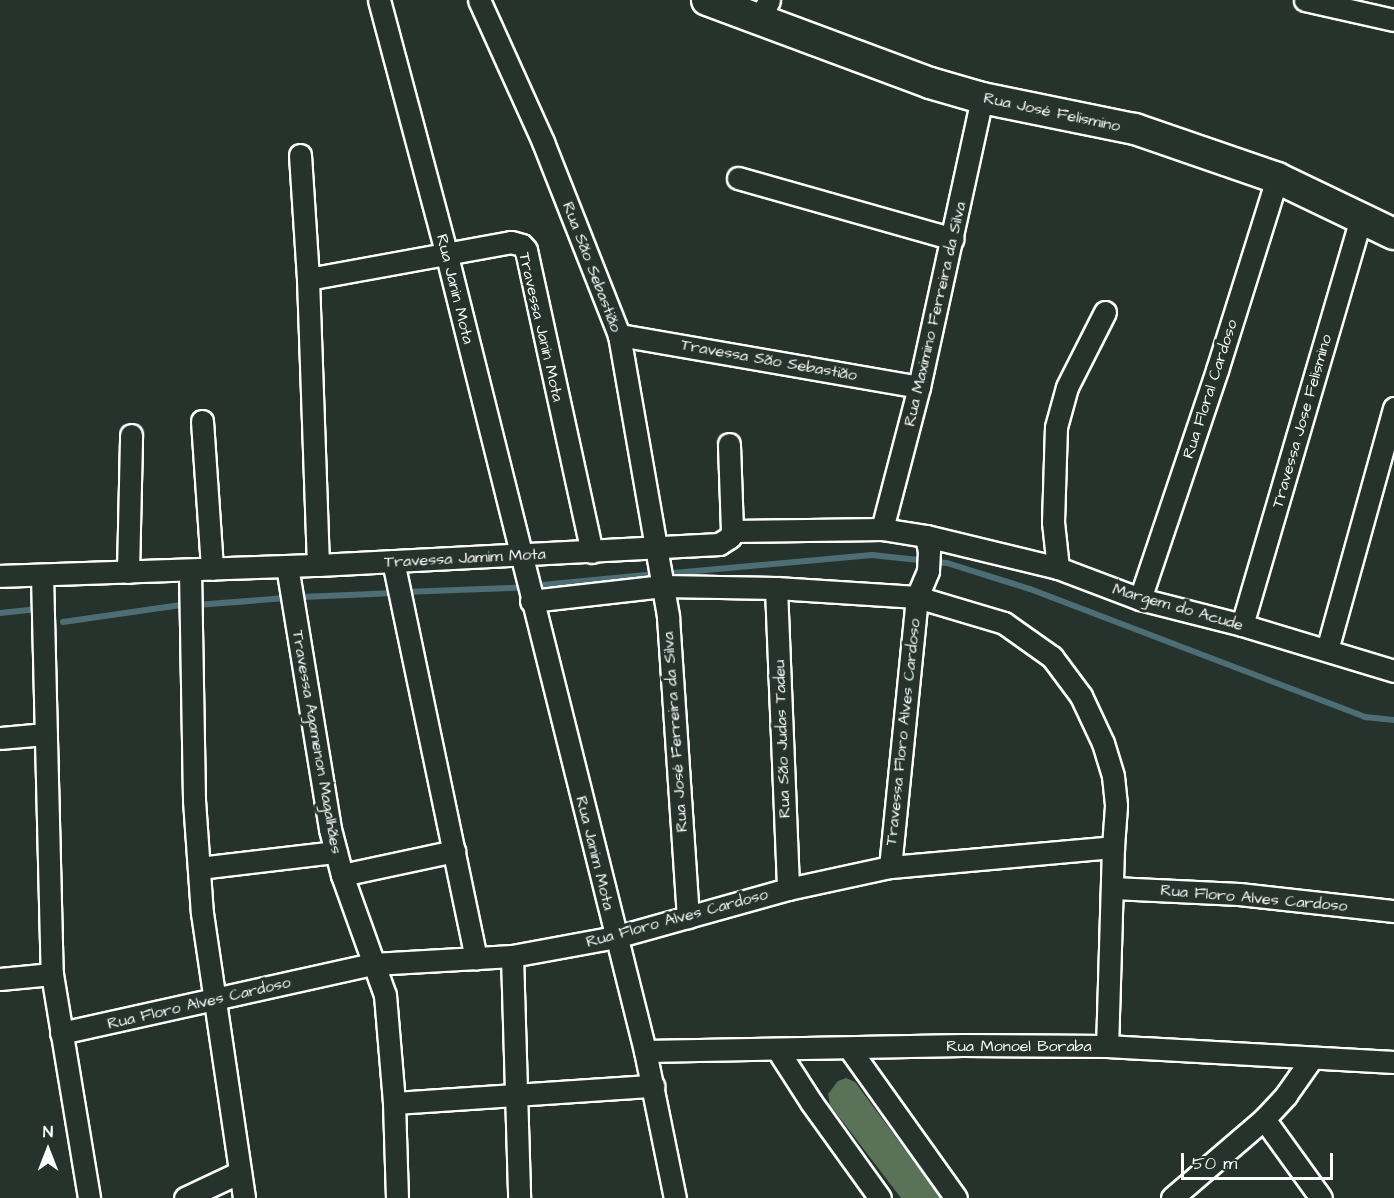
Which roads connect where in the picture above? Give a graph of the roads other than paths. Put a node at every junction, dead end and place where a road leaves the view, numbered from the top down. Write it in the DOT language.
graph roads {
  1 [pos="479,0"];
  2 [pos="707,0"];
  3 [pos="1305,0"];
  4 [pos="381,1"];
  5 [pos="764,10"];
  6 [pos="1394,20"];
  7 [pos="982,98"];
  8 [pos="300,155"];
  9 [pos="738,178"];
  10 [pos="1277,178"];
  11 [pos="1361,216"];
  12 [pos="1394,234"];
  13 [pos="953,239"];
  14 [pos="446,252"];
  15 [pos="308,279"];
  16 [pos="1105,312"];
  17 [pos="619,335"];
  18 [pos="919,387"];
  19 [pos="1394,408"];
  20 [pos="202,421"];
  21 [pos="131,435"];
  22 [pos="729,444"];
  23 [pos="882,529"];
  24 [pos="725,538"];
  25 [pos="656,549"];
  26 [pos="592,552"];
  27 [pos="928,553"];
  28 [pos="521,554"];
  29 [pos="393,561"];
  30 [pos="318,565"];
  31 [pos="287,566"];
  32 [pos="1058,568"];
  33 [pos="212,569"];
  34 [pos="190,570"];
  35 [pos="128,572"];
  36 [pos="42,575"];
  37 [pos="0,576"];
  38 [pos="663,586"];
  39 [pos="776,588"];
  40 [pos="529,591"];
  41 [pos="917,597"];
  42 [pos="1140,599"];
  43 [pos="1242,625"];
  44 [pos="1327,650"];
  45 [pos="1394,671"];
  46 [pos="46,734"];
  47 [pos="0,738"];
  48 [pos="1113,847"];
  49 [pos="454,851"];
  50 [pos="336,852"];
  51 [pos="890,867"];
  52 [pos="199,868"];
  53 [pos="342,875"];
  54 [pos="1113,888"];
  55 [pos="788,889"];
  56 [pos="1394,911"];
  57 [pos="688,917"];
  58 [pos="616,937"];
  59 [pos="512,956"];
  60 [pos="476,957"];
  61 [pos="373,964"];
  62 [pos="52,974"];
  63 [pos="0,978"];
  64 [pos="213,999"];
  65 [pos="61,1034"];
  66 [pos="1107,1046"];
  67 [pos="849,1048"];
  68 [pos="777,1049"];
  69 [pos="645,1051"];
  70 [pos="1312,1058"];
  71 [pos="1394,1062"];
  72 [pos="653,1086"];
  73 [pos="517,1097"];
  74 [pos="394,1103"];
  75 [pos="1264,1119"];
  76 [pos="240,1172"];
  77 [pos="89,1198"];
  78 [pos="184,1198"];
  79 [pos="244,1198"];
  80 [pos="398,1198"];
  81 [pos="519,1198"];
  82 [pos="675,1198"];
  83 [pos="880,1198"];
  84 [pos="956,1198"];
  85 [pos="1172,1198"];
  86 [pos="1321,1198"];
  1 -- 17 [label="street, Rua São Sebastião"];
  2 -- 5 [label="street, Rua José Felismino"];
  3 -- 6 [label="street"];
  4 -- 14 [label="street, Rua Janin Mota"];
  5 -- 7 [label="street, Rua José Felismino"];
  7 -- 10 [label="street, Rua José Felismino"];
  7 -- 13 [label="street, Rua Maximino Ferreira da Silva"];
  8 -- 15 [label="street"];
  9 -- 13 [label="street"];
  10 -- 11 [label="street, Rua José Felismino"];
  10 -- 42 [label="street, Rua Floral Cardoso"];
  11 -- 12 [label="street, Rua José Felismino"];
  11 -- 43 [label="street, Travessa Jose Felismino"];
  13 -- 18 [label="street, Rua Maximino Ferreira da Silva"];
  14 -- 15 [label="street, Travessa Janin Mota"];
  14 -- 26 [label="street, Travessa Janin Mota"];
  14 -- 28 [label="street, Rua Janin Mota"];
  15 -- 30 [label="street"];
  16 -- 32 [label="street"];
  17 -- 18 [label="street, Travessa São Sebastião"];
  17 -- 25 [label="street, Rua São Sebastião"];
  18 -- 23 [label="street, Rua Maximino Ferreira da Silva"];
  19 -- 44 [label="street"];
  20 -- 33 [label="street"];
  21 -- 35 [label="street"];
  22 -- 24 [label="street"];
  23 -- 24 [label="street"];
  23 -- 27 [label="street, Margem do Acude"];
  24 -- 25 [label="street, Travessa Jamim Mota"];
  25 -- 26 [label="street, Travessa Jamim Mota"];
  25 -- 38 [label="street, Rua José Ferreira da Silva"];
  26 -- 28 [label="street, Travessa Jamim Mota"];
  27 -- 32 [label="street, Margem do Acude"];
  27 -- 41 [label="street, Travessa Floro Alves Cardoso"];
  28 -- 29 [label="street, Travessa Jamim Mota"];
  28 -- 40 [label="street, Rua Janin Mota"];
  29 -- 30 [label="street, Travessa Jamim Mota"];
  29 -- 49 [label="street"];
  30 -- 31 [label="street, Travessa Jamim Mota"];
  31 -- 33 [label="street, Travessa Jamim Mota"];
  31 -- 50 [label="street, Travessa Agamenon Magalhães"];
  32 -- 42 [label="street, Margem do Acude"];
  33 -- 34 [label="street, Travessa Jamim Mota"];
  34 -- 35 [label="street, Travessa Jamim Mota"];
  34 -- 52 [label="street"];
  35 -- 36 [label="street, Travessa Jamim Mota"];
  36 -- 37 [label="street, Travessa Jamim Mota"];
  36 -- 46 [label="street"];
  38 -- 39 [label="street"];
  38 -- 40 [label="street"];
  38 -- 57 [label="street, Rua José Ferreira da Silva"];
  39 -- 41 [label="street"];
  39 -- 55 [label="street, Rua São Judas Tadeu"];
  40 -- 58 [label="street, Rua Janim Mota"];
  41 -- 48 [label="street"];
  41 -- 51 [label="street, Travessa Floro Alves Cardoso"];
  42 -- 43 [label="street, Margem do Acude"];
  43 -- 44 [label="street, Margem do Acude"];
  44 -- 45 [label="street, Margem do Acude"];
  46 -- 47 [label="street"];
  46 -- 62 [label="street"];
  48 -- 51 [label="street, Rua Floro Alves Cardoso"];
  48 -- 54 [label="street"];
  49 -- 53 [label="street"];
  49 -- 60 [label="street"];
  50 -- 52 [label="street"];
  50 -- 53 [label="street, Travessa Agamenon Magalhães"];
  51 -- 55 [label="street, Rua Floro Alves Cardoso"];
  52 -- 64 [label="street"];
  53 -- 61 [label="street, Travessa Agamenon Magalhães"];
  54 -- 56 [label="street, Rua Floro Alves Cardoso"];
  54 -- 66 [label="street"];
  55 -- 57 [label="street, Rua Floro Alves Cardoso"];
  57 -- 58 [label="street, Rua Floro Alves Cardoso"];
  58 -- 59 [label="street, Rua Floro Alves Cardoso"];
  58 -- 69 [label="street, Rua Janim Mota"];
  59 -- 60 [label="street, Rua Floro Alves Cardoso"];
  59 -- 73 [label="street"];
  60 -- 61 [label="street, Rua Floro Alves Cardoso"];
  61 -- 64 [label="street, Rua Floro Alves Cardoso"];
  61 -- 74 [label="street, Travessa Agamenon Magalhães"];
  62 -- 63 [label="street"];
  62 -- 65 [label="street"];
  64 -- 65 [label="street, Rua Floro Alves Cardoso"];
  64 -- 76 [label="street"];
  65 -- 77 [label="street"];
  66 -- 67 [label="street, Rua Monoel Boraba"];
  66 -- 70 [label="street, Rua Monoel Boraba"];
  67 -- 68 [label="street, Rua Monoel Boraba"];
  67 -- 84 [label="street"];
  68 -- 69 [label="street, Rua Monoel Boraba"];
  68 -- 83 [label="street"];
  69 -- 72 [label="street, Rua Janim Mota"];
  70 -- 71 [label="street, Rua Monoel Boraba"];
  70 -- 75 [label="street"];
  72 -- 73 [label="street"];
  72 -- 82 [label="street, Rua Janim Mota"];
  73 -- 74 [label="street"];
  73 -- 81 [label="street"];
  74 -- 80 [label="street, Travessa Agamenon Magalhães"];
  75 -- 85 [label="street"];
  75 -- 86 [label="street"];
  76 -- 78 [label="street"];
  76 -- 79 [label="street"];
}
